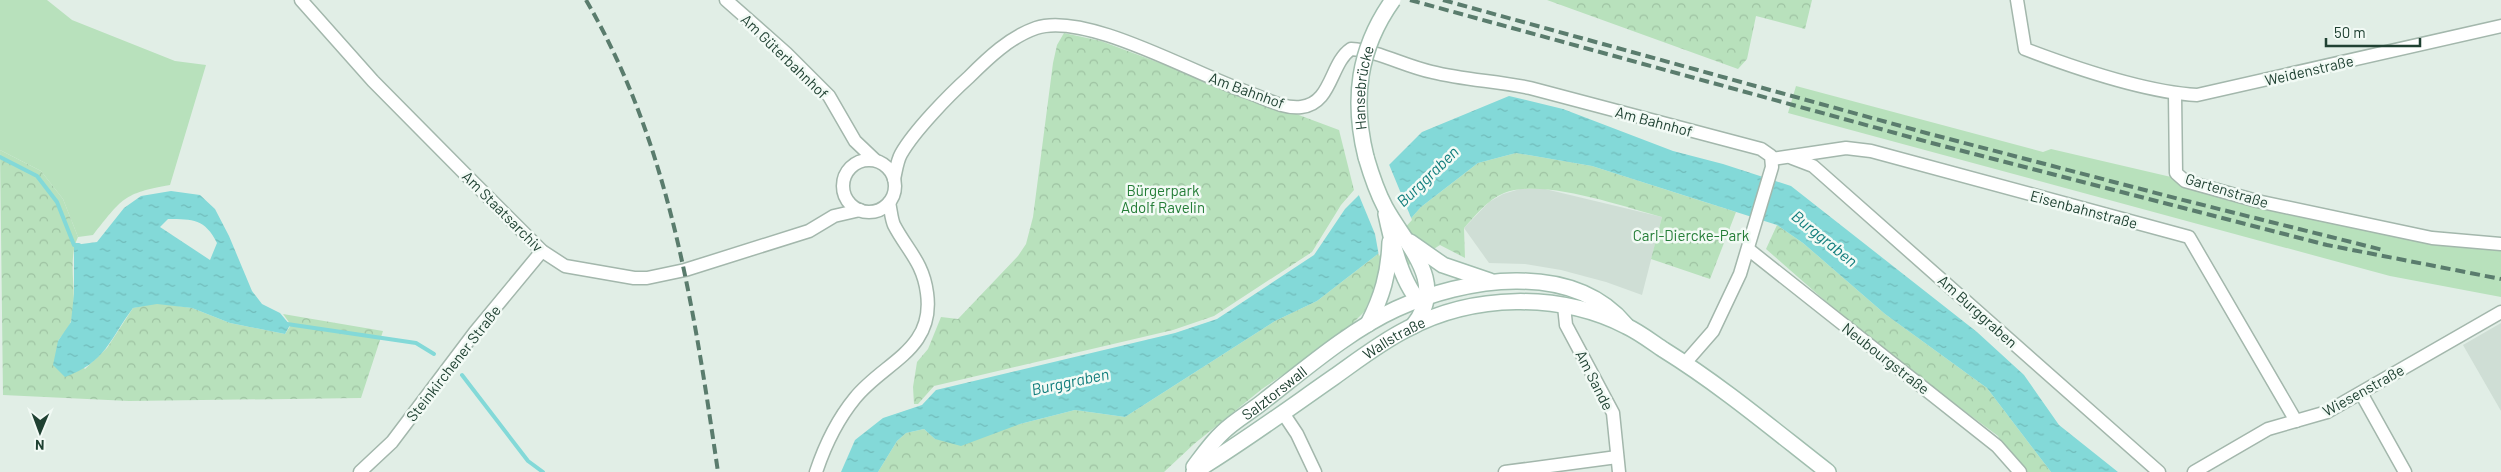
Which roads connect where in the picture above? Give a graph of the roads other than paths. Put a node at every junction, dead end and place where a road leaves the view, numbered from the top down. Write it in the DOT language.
graph roads {
  1 [pos="301,0"];
  2 [pos="726,0"];
  3 [pos="1392,0"];
  4 [pos="2017,0"];
  5 [pos="2501,26"];
  6 [pos="2176,94"];
  7 [pos="855,141"];
  8 [pos="901,154"];
  9 [pos="1792,158"];
  10 [pos="1772,159"];
  11 [pos="879,162"];
  12 [pos="848,169"];
  13 [pos="894,179"];
  14 [pos="843,192"];
  15 [pos="889,202"];
  16 [pos="1385,207"];
  17 [pos="865,211"];
  18 [pos="834,216"];
  19 [pos="894,224"];
  20 [pos="1391,236"];
  21 [pos="1408,240"];
  22 [pos="2501,244"];
  23 [pos="1748,249"];
  24 [pos="542,251"];
  25 [pos="1496,283"];
  26 [pos="1424,301"];
  27 [pos="1564,306"];
  28 [pos="2501,312"];
  29 [pos="1441,314"];
  30 [pos="1368,324"];
  31 [pos="1413,326"];
  32 [pos="1626,326"];
  33 [pos="1685,363"];
  34 [pos="2361,393"];
  35 [pos="1271,396"];
  36 [pos="1283,413"];
  37 [pos="2296,421"];
  38 [pos="1617,457"];
  39 [pos="360,472"];
  40 [pos="816,472"];
  41 [pos="1192,472"];
  42 [pos="1315,472"];
  43 [pos="1504,472"];
  44 [pos="1619,472"];
  45 [pos="1828,472"];
  46 [pos="2020,472"];
  47 [pos="2159,472"];
  48 [pos="2194,472"];
  49 [pos="2405,472"];
  1 -- 24 [label="street, Am Staatsarchiv"];
  2 -- 7 [label="street, Am Güterbahnhof"];
  3 -- 16 [label="main road, Hansebrücke, bridge"];
  4 -- 6 [label="street"];
  5 -- 6 [label="street, Weidenstraße"];
  6 -- 22 [label="street, Gartenstraße"];
  7 -- 11 [label="street, Am Güterbahnhof"];
  7 -- 12 [label="street"];
  8 -- 10 [label="street, Am Bahnhof"];
  8 -- 11 [label="street, Am Bahnhof"];
  8 -- 13 [label="street, Am Bahnhof"];
  9 -- 10 [label="street, Eisenbahnstraße"];
  9 -- 37 [label="street, Eisenbahnstraße"];
  9 -- 47 [label="street, Am Burggraben"];
  10 -- 23 [label="street"];
  11 -- 12 [label="street"];
  11 -- 13 [label="street"];
  12 -- 14 [label="street"];
  13 -- 15 [label="street"];
  14 -- 17 [label="street"];
  14 -- 18 [label="street"];
  15 -- 17 [label="street"];
  15 -- 19 [label="street"];
  16 -- 20 [label="main road, Hansebrücke"];
  16 -- 21 [label="main road, Hansebrücke"];
  17 -- 18 [label="street, Am Staatsarchiv"];
  17 -- 19 [label="street"];
  18 -- 24 [label="street, Am Staatsarchiv"];
  19 -- 40 [label="street"];
  20 -- 26 [label="main road, Hansebrücke"];
  20 -- 30 [label="main road, Hansebrücke"];
  21 -- 25 [label="main road, Hansebrücke"];
  21 -- 26 [label="main road, Hansebrücke"];
  23 -- 33 [label="street"];
  23 -- 46 [label="street, Neubourgstraße"];
  24 -- 39 [label="street, Steinkirchener Straße"];
  25 -- 26 [label="main road, Wallstraße"];
  25 -- 32 [label="main road, Wallstraße"];
  26 -- 29 [label="main road"];
  26 -- 30 [label="main road, Wallstraße"];
  26 -- 31 [label="main road"];
  27 -- 29 [label="main road, Wallstraße"];
  27 -- 32 [label="main road, Wallstraße"];
  27 -- 38 [label="street, Am Sande"];
  28 -- 34 [label="street, Wiesenstraße"];
  29 -- 31 [label="main road, Wallstraße"];
  30 -- 35 [label="main road, Salztorswall"];
  31 -- 36 [label="main road, Wallstraße"];
  32 -- 33 [label="main road, Wallstraße"];
  33 -- 45 [label="main road, Wallstraße"];
  34 -- 37 [label="street, Wiesenstraße"];
  34 -- 49 [label="street"];
  35 -- 36 [label="main road"];
  35 -- 41 [label="main road, Salztorswall"];
  36 -- 41 [label="main road, Wallstraße"];
  36 -- 42 [label="street"];
  37 -- 48 [label="street, Wiesenstraße"];
  38 -- 43 [label="street"];
  38 -- 44 [label="street, Am Sande"];
}
